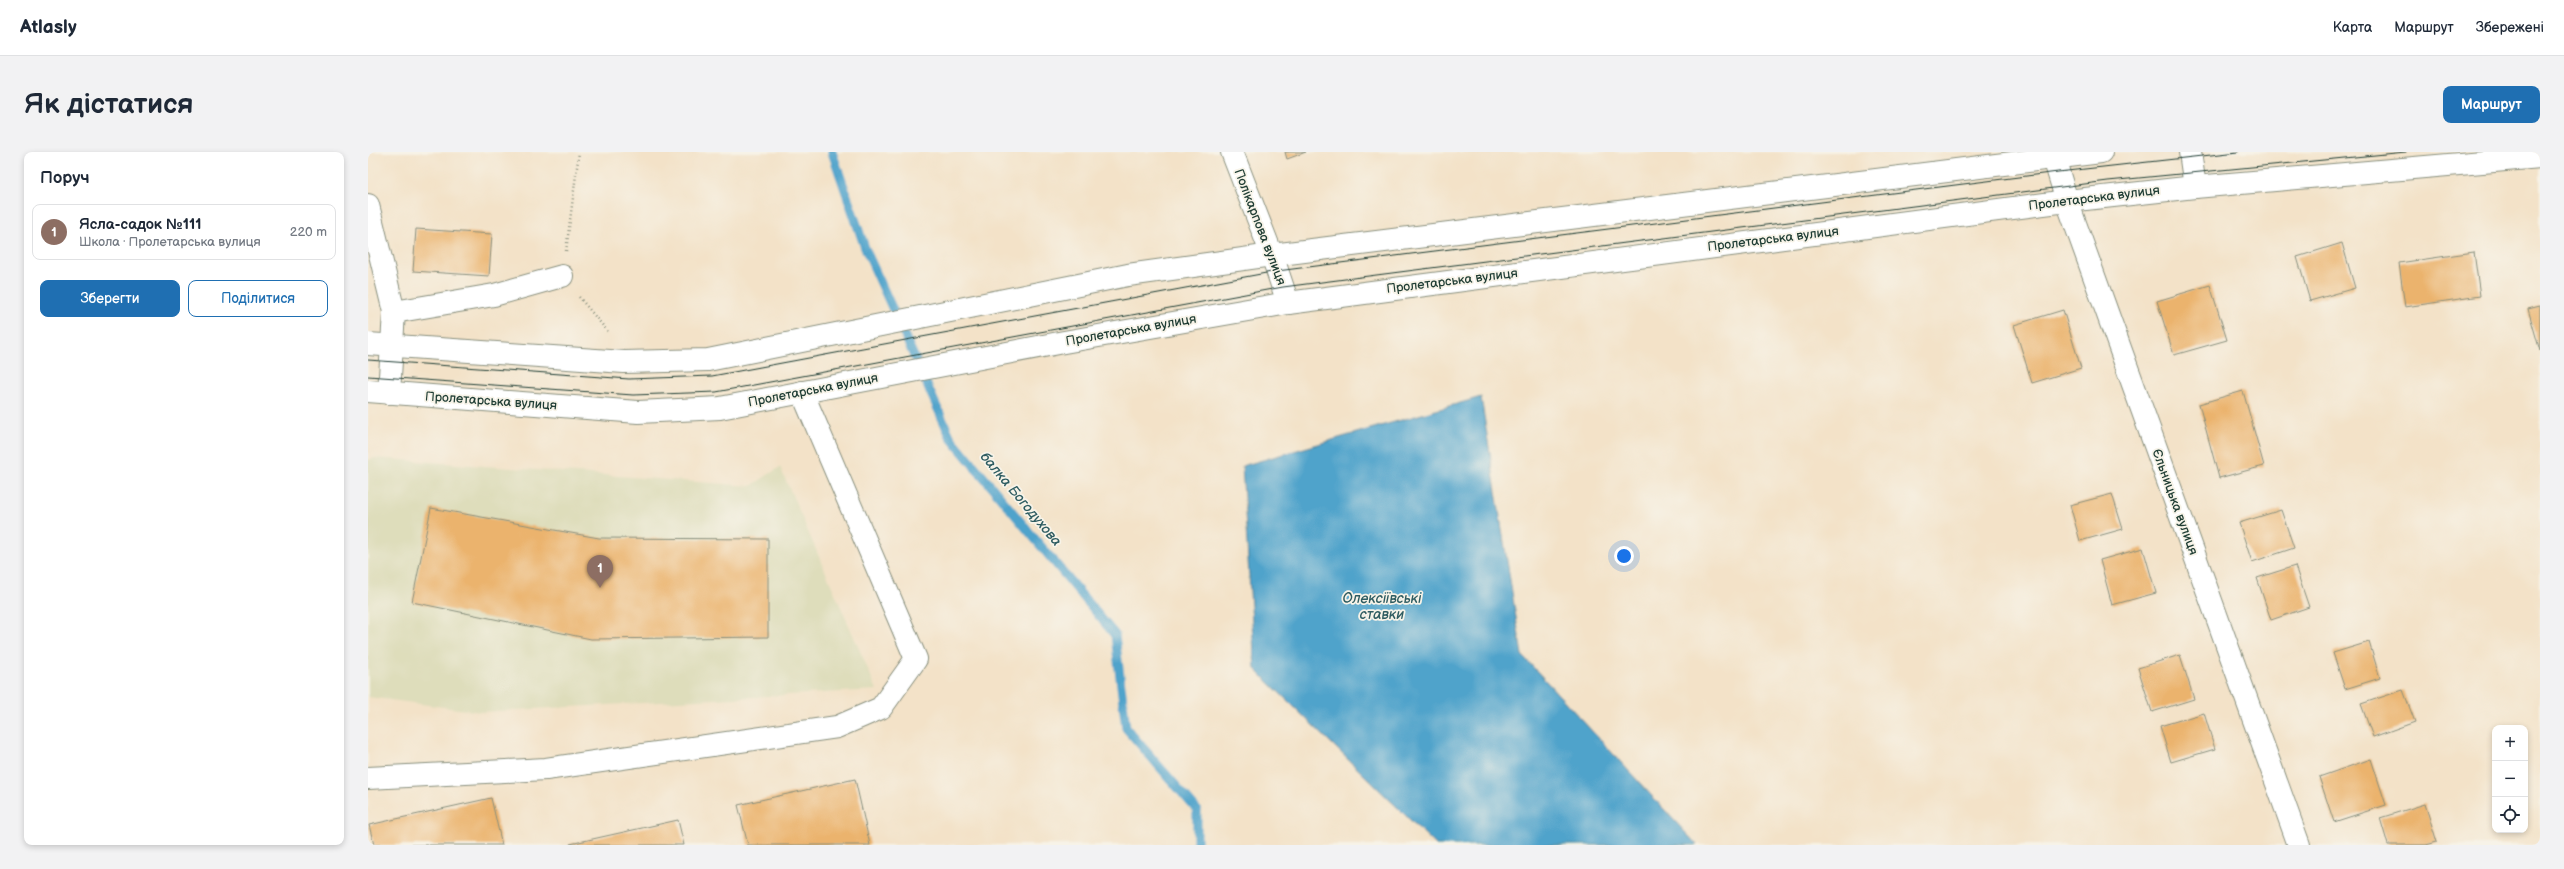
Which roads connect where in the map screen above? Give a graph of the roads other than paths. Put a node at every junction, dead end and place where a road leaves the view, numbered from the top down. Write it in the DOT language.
graph roads {
  1 [pos="1232,152"];
  2 [pos="2101,152"];
  3 [pos="2190,152"];
  4 [pos="2540,157"];
  5 [pos="2054,158"];
  6 [pos="2195,187"];
  7 [pos="2067,201"];
  8 [pos="368,205"];
  9 [pos="1272,254"];
  10 [pos="562,276"];
  11 [pos="1288,303"];
  12 [pos="394,312"];
  13 [pos="368,344"];
  14 [pos="392,344"];
  15 [pos="378,392"];
  16 [pos="802,392"];
  17 [pos="368,778"];
  18 [pos="2299,845"];
  1 -- 9 [label="main road, Полікарпова вулиця"];
  2 -- 5 [label="main road"];
  3 -- 6 [label="main road"];
  4 -- 6 [label="main road, Пролетарська вулиця"];
  5 -- 7 [label="main road, Єльницька вулиця"];
  5 -- 9 [label="main road"];
  6 -- 7 [label="main road, Пролетарська вулиця"];
  7 -- 11 [label="main road, Пролетарська вулиця"];
  7 -- 18 [label="main road, Єльницька вулиця"];
  8 -- 12 [label="main road"];
  9 -- 11 [label="main road, Полікарпова вулиця"];
  9 -- 14 [label="main road"];
  10 -- 12 [label="main road"];
  11 -- 16 [label="main road, Пролетарська вулиця"];
  12 -- 14 [label="main road"];
  13 -- 14 [label="main road"];
  14 -- 15 [label="main road"];
  15 -- 16 [label="main road, Пролетарська вулиця"];
  16 -- 17 [label="main road"];
}
